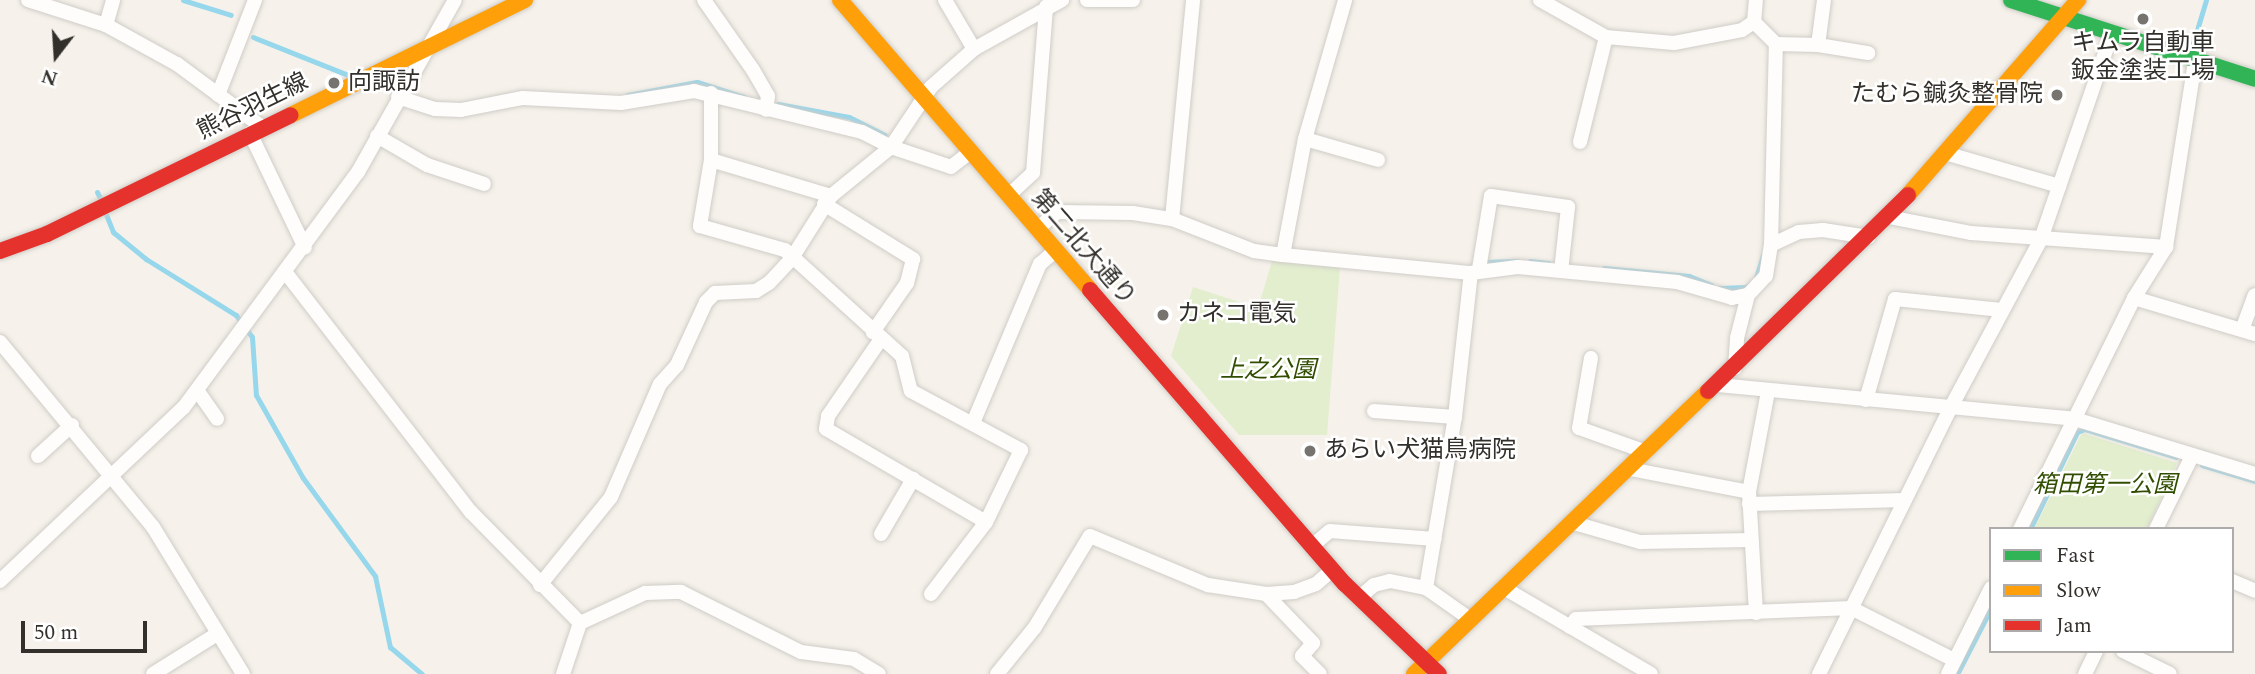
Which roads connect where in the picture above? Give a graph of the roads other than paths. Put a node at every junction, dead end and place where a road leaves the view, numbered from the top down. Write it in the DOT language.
graph roads {
  1 [pos="28,0"];
  2 [pos="113,0"];
  3 [pos="255,0"];
  4 [pos="455,0"];
  5 [pos="525,0"];
  6 [pos="704,0"];
  7 [pos="840,0"];
  8 [pos="945,0"];
  9 [pos="1062,0"];
  10 [pos="1087,0"];
  11 [pos="1133,0"];
  12 [pos="1193,0"];
  13 [pos="1345,0"];
  14 [pos="1540,0"];
  15 [pos="1756,0"];
  16 [pos="1824,0"];
  17 [pos="2011,0"];
  18 [pos="2078,0"];
  19 [pos="1046,7"];
  20 [pos="2063,17"];
  21 [pos="1754,22"];
  22 [pos="106,24"];
  23 [pos="2112,33"];
  24 [pos="1606,37"];
  25 [pos="1776,44"];
  26 [pos="1818,45"];
  27 [pos="974,49"];
  28 [pos="424,50"];
  29 [pos="1868,52"];
  30 [pos="2195,61"];
  31 [pos="2255,79"];
  32 [pos="711,93"];
  33 [pos="218,95"];
  34 [pos="398,97"];
  35 [pos="925,100"];
  36 [pos="766,110"];
  37 [pos="256,130"];
  38 [pos="377,136"];
  39 [pos="1305,139"];
  40 [pos="1580,142"];
  41 [pos="891,147"];
  42 [pos="970,152"];
  43 [pos="1945,153"];
  44 [pos="711,160"];
  45 [pos="1378,160"];
  46 [pos="484,184"];
  47 [pos="2059,186"];
  48 [pos="1008,196"];
  49 [pos="828,200"];
  50 [pos="1889,217"];
  51 [pos="1172,219"];
  52 [pos="1037,229"];
  53 [pos="1868,237"];
  54 [pos="2041,239"];
  55 [pos="1771,245"];
  56 [pos="2166,247"];
  57 [pos="304,248"];
  58 [pos="0,251"];
  59 [pos="1055,251"];
  60 [pos="1283,255"];
  61 [pos="792,258"];
  62 [pos="1475,271"];
  63 [pos="1561,271"];
  64 [pos="286,273"];
  65 [pos="1748,295"];
  66 [pos="2255,295"];
  67 [pos="2134,298"];
  68 [pos="2001,310"];
  69 [pos="2248,332"];
  70 [pos="877,336"];
  71 [pos="0,342"];
  72 [pos="1591,358"];
  73 [pos="1735,368"];
  74 [pos="1717,385"];
  75 [pos="197,390"];
  76 [pos="1768,391"];
  77 [pos="1866,400"];
  78 [pos="1951,407"];
  79 [pos="1374,411"];
  80 [pos="1455,417"];
  81 [pos="216,419"];
  82 [pos="2075,419"];
  83 [pos="974,423"];
  84 [pos="72,425"];
  85 [pos="1646,452"];
  86 [pos="38,456"];
  87 [pos="2192,456"];
  88 [pos="1630,469"];
  89 [pos="111,472"];
  90 [pos="2255,474"];
  91 [pos="913,479"];
  92 [pos="1749,498"];
  93 [pos="1905,500"];
  94 [pos="986,522"];
  95 [pos="1574,523"];
  96 [pos="2021,527"];
  97 [pos="2157,527"];
  98 [pos="881,534"];
  99 [pos="1435,539"];
  100 [pos="1751,540"];
  101 [pos="1312,546"];
  102 [pos="1332,570"];
  103 [pos="0,581"];
  104 [pos="2234,583"];
  105 [pos="540,585"];
  106 [pos="1426,588"];
  107 [pos="1504,588"];
  108 [pos="2255,590"];
  109 [pos="1989,592"];
  110 [pos="931,594"];
  111 [pos="1266,594"];
  112 [pos="1359,598"];
  113 [pos="1851,608"];
  114 [pos="1756,613"];
  115 [pos="1470,619"];
  116 [pos="580,623"];
  117 [pos="1570,627"];
  118 [pos="217,634"];
  119 [pos="2095,653"];
  120 [pos="2127,653"];
  121 [pos="1951,667"];
  122 [pos="1420,668"];
  123 [pos="153,674"];
  124 [pos="243,674"];
  125 [pos="563,674"];
  126 [pos="879,674"];
  127 [pos="997,674"];
  128 [pos="1320,674"];
  129 [pos="1439,674"];
  130 [pos="1651,674"];
  131 [pos="1819,674"];
  132 [pos="2085,674"];
  133 [pos="2170,674"];
  1 -- 22 [label="street"];
  2 -- 22 [label="street"];
  3 -- 33 [label="street"];
  4 -- 28 [label="street"];
  5 -- 28 [label="street, 熊谷羽生線"];
  6 -- 36 [label="street"];
  7 -- 35 [label="street, 第二北大通り"];
  8 -- 27 [label="street"];
  9 -- 19 [label="street"];
  10 -- 11 [label="street"];
  12 -- 51 [label="street"];
  13 -- 39 [label="street"];
  14 -- 24 [label="street"];
  15 -- 21 [label="street"];
  16 -- 26 [label="street"];
  17 -- 20 [label="street"];
  18 -- 20 [label="street"];
  19 -- 27 [label="street"];
  19 -- 48 [label="street"];
  20 -- 23 [label="street"];
  20 -- 43 [label="street"];
  21 -- 24 [label="street"];
  21 -- 25 [label="street"];
  22 -- 33 [label="street"];
  23 -- 30 [label="street"];
  23 -- 47 [label="street"];
  24 -- 40 [label="street"];
  25 -- 26 [label="street"];
  25 -- 55 [label="street"];
  26 -- 29 [label="street"];
  27 -- 35 [label="street"];
  28 -- 34 [label="street"];
  28 -- 37 [label="street, 熊谷羽生線"];
  30 -- 31 [label="street"];
  30 -- 56 [label="street"];
  32 -- 34 [label="street"];
  32 -- 36 [label="street"];
  32 -- 44 [label="street"];
  33 -- 37 [label="street"];
  34 -- 38 [label="street"];
  35 -- 41 [label="street"];
  35 -- 42 [label="street, 第二北大通り"];
  36 -- 41 [label="street"];
  37 -- 57 [label="street"];
  37 -- 58 [label="street, 熊谷羽生線"];
  38 -- 46 [label="street"];
  38 -- 57 [label="street"];
  39 -- 45 [label="street"];
  39 -- 60 [label="street"];
  41 -- 42 [label="street"];
  41 -- 49 [label="street"];
  42 -- 48 [label="street, 第二北大通り"];
  43 -- 47 [label="street"];
  43 -- 50 [label="street"];
  44 -- 49 [label="street"];
  44 -- 61 [label="street"];
  47 -- 54 [label="street"];
  48 -- 52 [label="street, 第二北大通り"];
  49 -- 61 [label="street"];
  49 -- 70 [label="street"];
  50 -- 53 [label="street"];
  50 -- 54 [label="street"];
  51 -- 52 [label="street"];
  51 -- 60 [label="street"];
  52 -- 59 [label="street, 第二北大通り"];
  53 -- 55 [label="street"];
  53 -- 73 [label="street"];
  54 -- 56 [label="street"];
  54 -- 68 [label="street"];
  55 -- 65 [label="street"];
  56 -- 67 [label="street"];
  57 -- 64 [label="street"];
  59 -- 83 [label="street"];
  59 -- 101 [label="street, 第二北大通り"];
  60 -- 62 [label="street"];
  61 -- 70 [label="street"];
  61 -- 105 [label="street"];
  62 -- 63 [label="street"];
  62 -- 63 [label="street"];
  62 -- 80 [label="street"];
  63 -- 65 [label="street"];
  64 -- 75 [label="street"];
  64 -- 105 [label="street"];
  65 -- 73 [label="street"];
  66 -- 69 [label="street"];
  67 -- 69 [label="street"];
  67 -- 82 [label="street"];
  68 -- 77 [label="street"];
  68 -- 78 [label="street"];
  70 -- 83 [label="street"];
  70 -- 91 [label="street"];
  71 -- 84 [label="street"];
  72 -- 85 [label="street"];
  73 -- 74 [label="street"];
  74 -- 76 [label="street"];
  74 -- 85 [label="street"];
  75 -- 81 [label="street"];
  75 -- 89 [label="street"];
  76 -- 77 [label="street"];
  76 -- 92 [label="street"];
  77 -- 78 [label="street"];
  78 -- 82 [label="street"];
  78 -- 93 [label="street"];
  79 -- 80 [label="street"];
  80 -- 99 [label="street"];
  82 -- 87 [label="street"];
  82 -- 96 [label="street"];
  83 -- 94 [label="street"];
  84 -- 86 [label="street"];
  84 -- 89 [label="street"];
  85 -- 88 [label="street"];
  87 -- 90 [label="street"];
  87 -- 97 [label="street"];
  88 -- 92 [label="street"];
  88 -- 95 [label="street"];
  89 -- 103 [label="street"];
  89 -- 118 [label="street"];
  91 -- 94 [label="street"];
  91 -- 98 [label="street"];
  92 -- 93 [label="street"];
  92 -- 100 [label="street"];
  93 -- 113 [label="street"];
  94 -- 110 [label="street"];
  95 -- 100 [label="street"];
  95 -- 107 [label="street"];
  99 -- 101 [label="street"];
  99 -- 106 [label="street"];
  100 -- 114 [label="street"];
  101 -- 102 [label="street, 第二北大通り"];
  102 -- 111 [label="street"];
  102 -- 112 [label="street, 第二北大通り"];
  104 -- 108 [label="street"];
  105 -- 116 [label="street"];
  106 -- 112 [label="street"];
  106 -- 115 [label="street"];
  107 -- 115 [label="street"];
  107 -- 117 [label="street"];
  109 -- 121 [label="street"];
  111 -- 127 [label="street"];
  111 -- 128 [label="street"];
  112 -- 122 [label="street, 第二北大通り"];
  113 -- 114 [label="street"];
  113 -- 121 [label="street"];
  113 -- 131 [label="street"];
  114 -- 117 [label="street"];
  115 -- 122 [label="street"];
  116 -- 125 [label="street"];
  116 -- 126 [label="street"];
  117 -- 130 [label="street"];
  118 -- 123 [label="street"];
  118 -- 124 [label="street"];
  119 -- 132 [label="street"];
  120 -- 133 [label="street"];
  122 -- 129 [label="street, 第二北大通り"];
}
